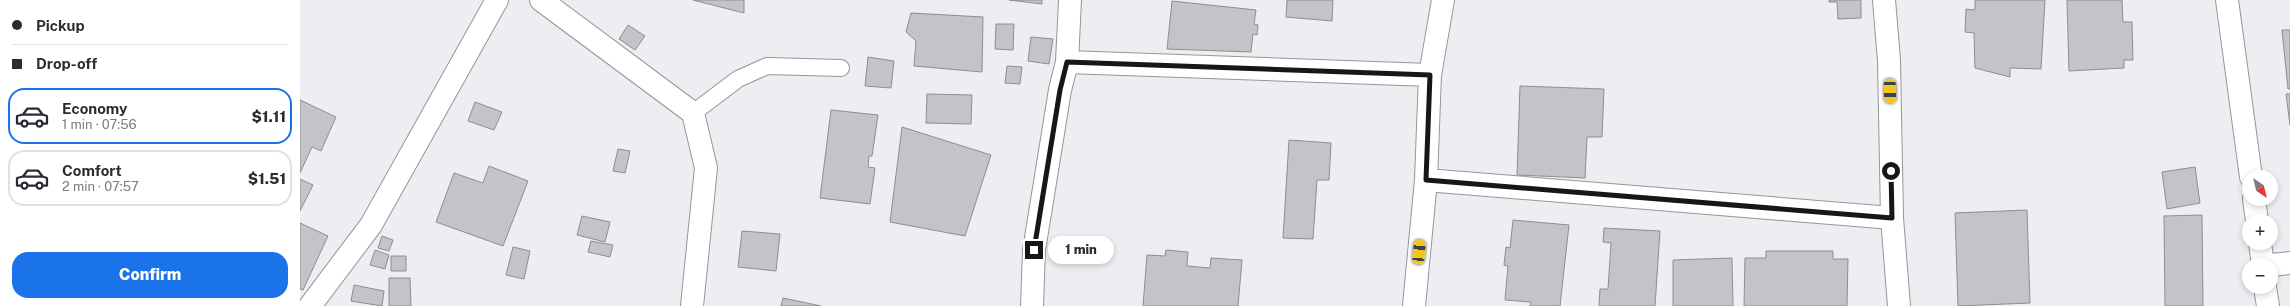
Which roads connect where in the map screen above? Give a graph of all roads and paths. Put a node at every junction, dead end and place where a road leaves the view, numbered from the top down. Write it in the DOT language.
graph roads {
  1 [pos="497,0"];
  2 [pos="540,0"];
  3 [pos="1070,0"];
  4 [pos="1442,0"];
  5 [pos="1884,0"];
  6 [pos="2227,0"];
  7 [pos="1067,62"];
  8 [pos="840,68"];
  9 [pos="1430,75"];
  10 [pos="693,113"];
  11 [pos="2250,170"];
  12 [pos="1426,180"];
  13 [pos="1892,218"];
  14 [pos="2290,263"];
  15 [pos="2278,264"];
  16 [pos="2266,294"];
  17 [pos="310,306"];
  18 [pos="692,306"];
  19 [pos="1032,306"];
  20 [pos="1414,306"];
  21 [pos="1899,306"];
  22 [pos="2268,306"];
  1 -- 17 [label="street"];
  2 -- 10 [label="street"];
  3 -- 7 [label="street"];
  4 -- 9 [label="street"];
  5 -- 13 [label="street"];
  6 -- 11 [label="street"];
  7 -- 9 [label="street"];
  7 -- 19 [label="street"];
  8 -- 10 [label="lane"];
  9 -- 12 [label="street"];
  10 -- 18 [label="street"];
  12 -- 13 [label="street"];
  12 -- 20 [label="street"];
  13 -- 21 [label="street"];
  14 -- 15 [label="street"];
  16 -- 22 [label="street"];
}
